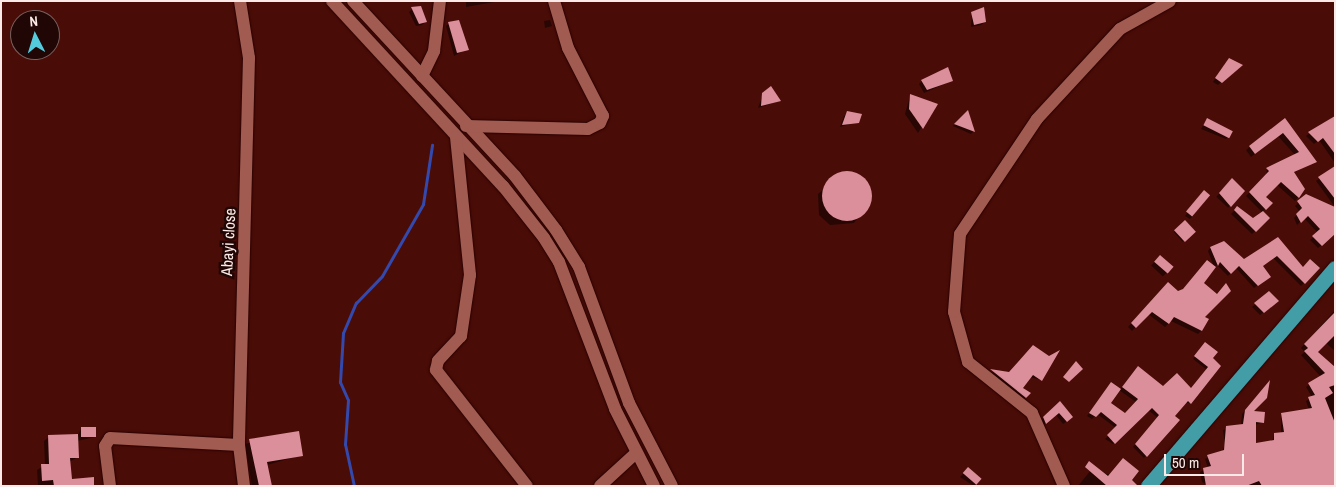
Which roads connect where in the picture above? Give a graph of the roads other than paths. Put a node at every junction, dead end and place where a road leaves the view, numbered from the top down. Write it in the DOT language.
graph roads {
  1 [pos="240,1"];
  2 [pos="332,1"];
  3 [pos="353,1"];
  4 [pos="440,1"];
  5 [pos="554,1"];
  6 [pos="1170,1"];
  7 [pos="422,76"];
  8 [pos="466,126"];
  9 [pos="456,137"];
  10 [pos="1335,268"];
  11 [pos="239,445"];
  12 [pos="636,453"];
  13 [pos="110,486"];
  14 [pos="244,486"];
  15 [pos="527,486"];
  16 [pos="600,486"];
  17 [pos="654,486"];
  18 [pos="672,486"];
  19 [pos="1064,486"];
  20 [pos="1148,486"];
  1 -- 11 [label="street, Abayi close"];
  2 -- 9 [label="street"];
  3 -- 7 [label="street"];
  4 -- 7 [label="street"];
  5 -- 8 [label="street"];
  6 -- 19 [label="street"];
  7 -- 8 [label="street"];
  8 -- 18 [label="street"];
  9 -- 12 [label="street"];
  9 -- 15 [label="street"];
  10 -- 20 [label="main road"];
  11 -- 13 [label="street"];
  11 -- 14 [label="street, Abayi close"];
  12 -- 16 [label="street"];
  12 -- 17 [label="street"];
}
